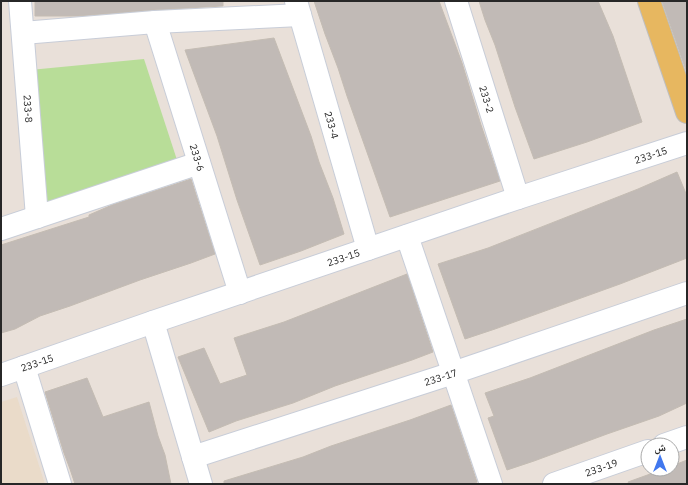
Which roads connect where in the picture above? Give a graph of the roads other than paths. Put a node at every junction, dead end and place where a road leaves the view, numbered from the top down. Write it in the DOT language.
graph roads {
  1 [pos="20,1"];
  2 [pos="456,1"];
  3 [pos="650,1"];
  4 [pos="298,8"];
  5 [pos="156,22"];
  6 [pos="23,33"];
  7 [pos="687,112"];
  8 [pos="687,143"];
  9 [pos="199,163"];
  10 [pos="518,198"];
  11 [pos="37,217"];
  12 [pos="1,229"];
  13 [pos="407,236"];
  14 [pos="368,249"];
  15 [pos="240,293"];
  16 [pos="687,294"];
  17 [pos="153,322"];
  18 [pos="24,367"];
  19 [pos="453,373"];
  20 [pos="1,375"];
  21 [pos="640,454"];
  22 [pos="193,457"];
  23 [pos="60,484"];
  24 [pos="201,484"];
  25 [pos="490,484"];
  26 [pos="554,484"];
  1 -- 6 [label="street, 233-8"];
  2 -- 10 [label="street, 233-2"];
  3 -- 7 [label="main road"];
  4 -- 5 [label="street"];
  4 -- 14 [label="street, 233-4"];
  5 -- 6 [label="street"];
  5 -- 9 [label="street, 233-6"];
  6 -- 11 [label="street, 233-8"];
  8 -- 10 [label="street, 233-15"];
  9 -- 11 [label="street"];
  9 -- 15 [label="street, 233-6"];
  10 -- 13 [label="street, 233-15"];
  11 -- 12 [label="street"];
  13 -- 14 [label="street, 233-15"];
  13 -- 19 [label="street"];
  14 -- 15 [label="street, 233-15"];
  15 -- 17 [label="street, 233-15"];
  16 -- 19 [label="street, 233-17"];
  17 -- 18 [label="street, 233-15"];
  17 -- 22 [label="street"];
  18 -- 20 [label="street, 233-15"];
  18 -- 23 [label="street"];
  19 -- 22 [label="street, 233-17"];
  19 -- 25 [label="street"];
  21 -- 26 [label="street, 233-19"];
  22 -- 24 [label="street"];
}
